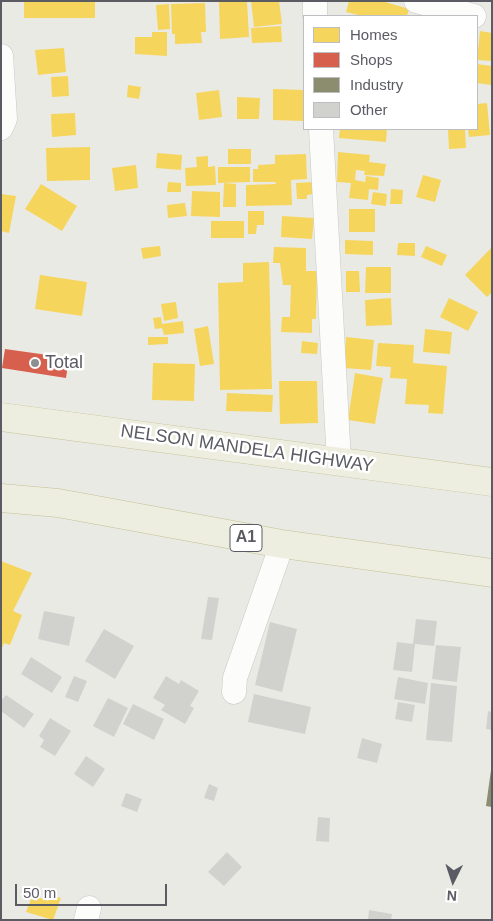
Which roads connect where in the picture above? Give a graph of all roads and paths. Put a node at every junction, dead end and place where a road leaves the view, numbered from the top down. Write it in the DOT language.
graph roads {
  1 [pos="315,1"];
  2 [pos="416,1"];
  3 [pos="315,15"];
  4 [pos="468,15"];
  5 [pos="478,18"];
  6 [pos="492,22"];
  7 [pos="1,56"];
  8 [pos="1,128"];
  9 [pos="321,130"];
  10 [pos="1,417"];
  11 [pos="339,462"];
  12 [pos="492,482"];
  13 [pos="1,498"];
  14 [pos="282,544"];
  15 [pos="492,573"];
  16 [pos="234,692"];
  1 -- 3 [label="street"];
  2 -- 4 [label="street"];
  5 -- 6 [label="street"];
  7 -- 8 [label="street"];
  9 -- 11 [label="street"];
  10 -- 11 [label="highway, NELSON MANDELA HIGHWAY"];
  11 -- 12 [label="highway, NELSON MANDELA HIGHWAY"];
  13 -- 14 [label="highway, A1"];
  14 -- 15 [label="highway, A1"];
  14 -- 16 [label="street"];
}
